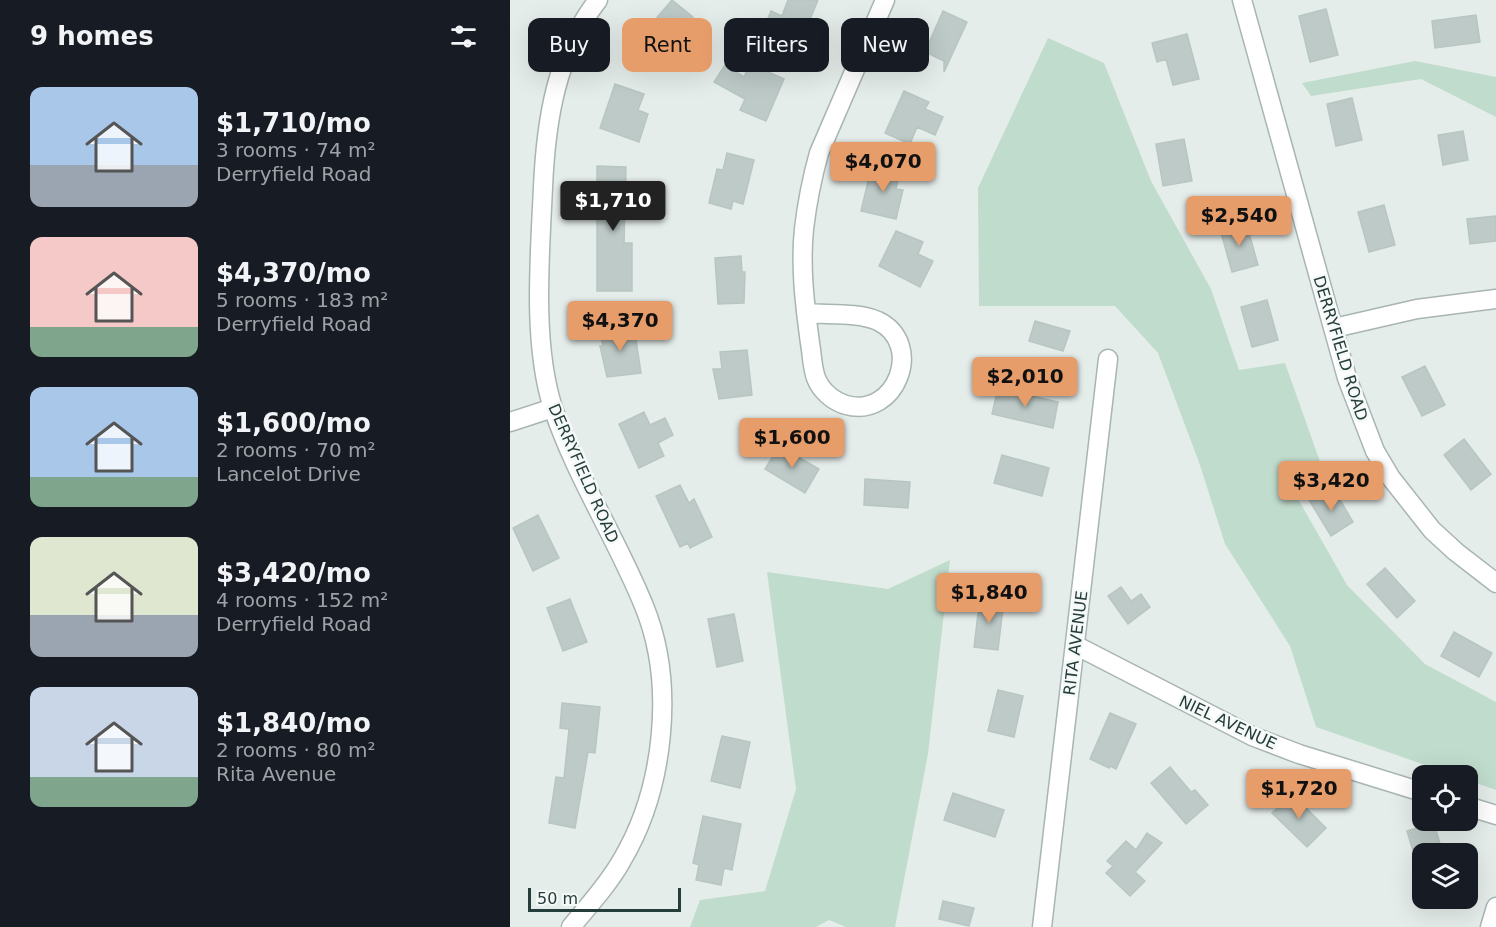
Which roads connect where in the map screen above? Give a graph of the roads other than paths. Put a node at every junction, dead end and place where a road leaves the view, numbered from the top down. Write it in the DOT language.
graph roads {
  1 [pos="598,0"];
  2 [pos="885,0"];
  3 [pos="1242,0"];
  4 [pos="1496,299"];
  5 [pos="806,313"];
  6 [pos="1334,328"];
  7 [pos="1108,359"];
  8 [pos="554,408"];
  9 [pos="510,422"];
  10 [pos="1496,583"];
  11 [pos="1075,645"];
  12 [pos="1412,789"];
  13 [pos="1478,809"];
  14 [pos="1496,815"];
  15 [pos="1496,907"];
  16 [pos="571,927"];
  17 [pos="1042,927"];
  18 [pos="1490,927"];
  1 -- 8 [label="street, DERRYFIELD ROAD"];
  2 -- 5 [label="street"];
  3 -- 6 [label="street, DERRYFIELD ROAD"];
  4 -- 6 [label="street"];
  5 -- 5 [label="street"];
  6 -- 10 [label="street, DERRYFIELD ROAD"];
  7 -- 11 [label="street, RITA AVENUE"];
  8 -- 9 [label="street"];
  8 -- 16 [label="street, DERRYFIELD ROAD"];
  11 -- 12 [label="street, NIEL AVENUE"];
  11 -- 17 [label="street, RITA AVENUE"];
  13 -- 14 [label="street"];
  15 -- 18 [label="street"];
}
